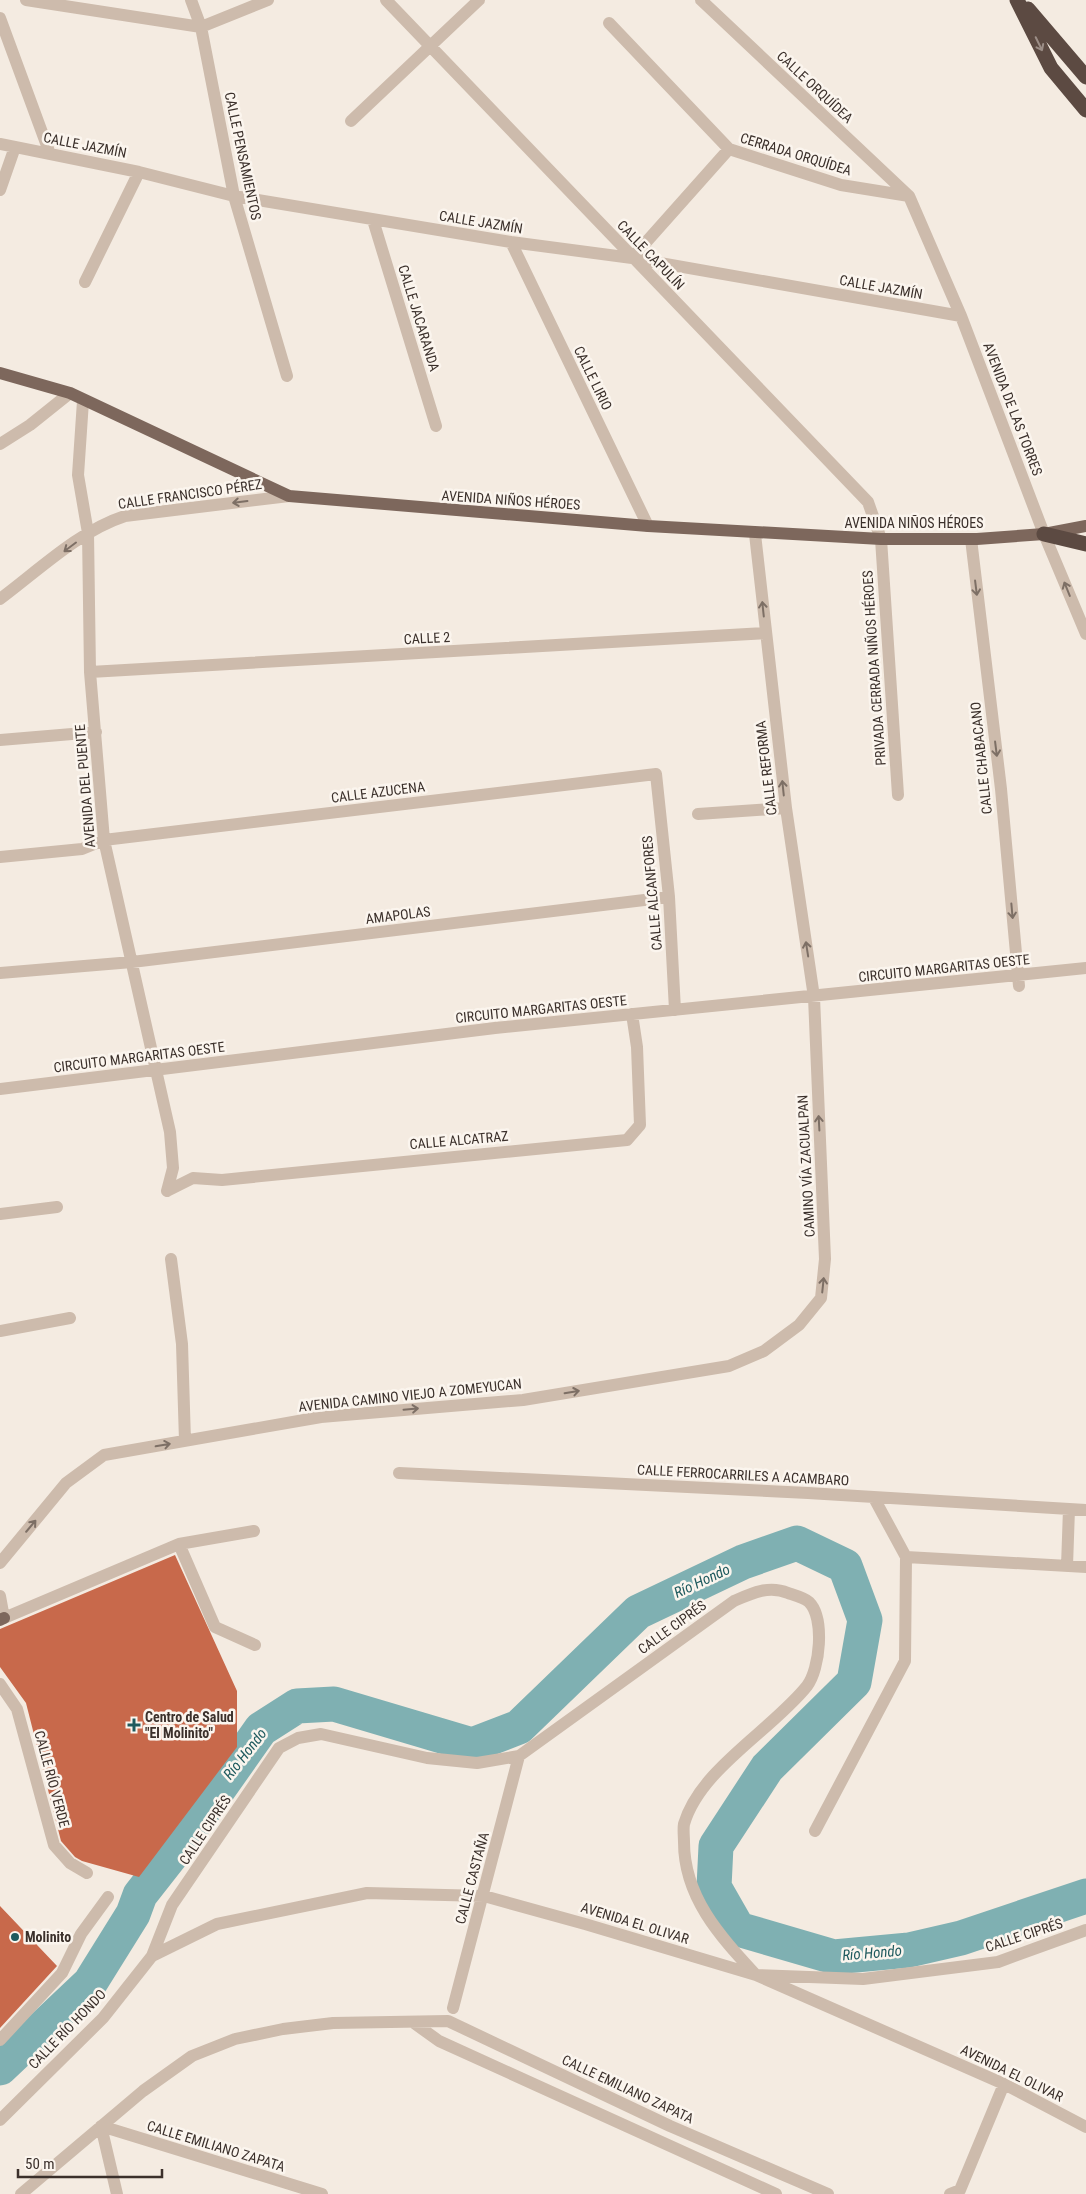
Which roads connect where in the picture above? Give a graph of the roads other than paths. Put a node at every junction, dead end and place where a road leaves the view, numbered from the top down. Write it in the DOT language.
graph roads {
  1 [pos="26,0"];
  2 [pos="190,0"];
  3 [pos="268,0"];
  4 [pos="386,0"];
  5 [pos="479,0"];
  6 [pos="701,0"];
  7 [pos="1019,0"];
  8 [pos="0,18"];
  9 [pos="609,23"];
  10 [pos="201,27"];
  11 [pos="430,45"];
  12 [pos="1086,76"];
  13 [pos="1086,110"];
  14 [pos="351,121"];
  15 [pos="0,144"];
  16 [pos="15,147"];
  17 [pos="729,148"];
  18 [pos="50,154"];
  19 [pos="139,172"];
  20 [pos="0,190"];
  21 [pos="234,196"];
  22 [pos="909,196"];
  23 [pos="373,220"];
  24 [pos="511,242"];
  25 [pos="632,258"];
  26 [pos="85,282"];
  27 [pos="961,316"];
  28 [pos="0,373"];
  29 [pos="288,376"];
  30 [pos="70,394"];
  31 [pos="83,401"];
  32 [pos="436,426"];
  33 [pos="0,444"];
  34 [pos="289,496"];
  35 [pos="648,526"];
  36 [pos="1086,526"];
  37 [pos="88,534"];
  38 [pos="755,534"];
  39 [pos="1044,534"];
  40 [pos="881,539"];
  41 [pos="971,539"];
  42 [pos="1086,544"];
  43 [pos="0,599"];
  44 [pos="766,633"];
  45 [pos="1086,634"];
  46 [pos="90,672"];
  47 [pos="96,732"];
  48 [pos="0,740"];
  49 [pos="656,774"];
  50 [pos="898,795"];
  51 [pos="786,808"];
  52 [pos="698,814"];
  53 [pos="104,840"];
  54 [pos="0,857"];
  55 [pos="669,897"];
  56 [pos="132,962"];
  57 [pos="1086,968"];
  58 [pos="0,973"];
  59 [pos="1018,980"];
  60 [pos="814,997"];
  61 [pos="675,1010"];
  62 [pos="632,1014"];
  63 [pos="155,1070"];
  64 [pos="0,1089"];
  65 [pos="168,1192"];
  66 [pos="57,1207"];
  67 [pos="0,1214"];
  68 [pos="171,1258"];
  69 [pos="70,1318"];
  70 [pos="799,1326"];
  71 [pos="0,1331"];
  72 [pos="185,1441"];
  73 [pos="399,1473"];
  74 [pos="874,1498"];
  75 [pos="1069,1509"];
  76 [pos="1086,1510"];
  77 [pos="254,1531"];
  78 [pos="180,1544"];
  79 [pos="906,1557"];
  80 [pos="0,1563"];
  81 [pos="1067,1566"];
  82 [pos="1086,1567"];
  83 [pos="0,1596"];
  84 [pos="2,1619"];
  85 [pos="254,1644"];
  86 [pos="0,1684"];
  87 [pos="519,1756"];
  88 [pos="815,1831"];
  89 [pos="87,1873"];
  90 [pos="484,1896"];
  91 [pos="108,1897"];
  92 [pos="1086,1930"];
  93 [pos="152,1956"];
  94 [pos="756,1975"];
  95 [pos="453,2008"];
  96 [pos="414,2023"];
  97 [pos="0,2040"];
  98 [pos="1004,2084"];
  99 [pos="0,2120"];
  100 [pos="101,2126"];
  101 [pos="1086,2127"];
  102 [pos="957,2192"];
  103 [pos="21,2194"];
  104 [pos="117,2194"];
  105 [pos="322,2194"];
  106 [pos="776,2194"];
  107 [pos="828,2194"];
  1 -- 10 [label="street"];
  2 -- 10 [label="street, CALLE PENSAMIENTOS"];
  3 -- 10 [label="street"];
  4 -- 11 [label="street, CALLE CAPULÍN"];
  5 -- 11 [label="street"];
  6 -- 22 [label="street, CALLE ORQUÍDEA"];
  7 -- 12 [label="highway"];
  7 -- 13 [label="highway, one-way"];
  8 -- 18 [label="street"];
  9 -- 17 [label="street"];
  10 -- 21 [label="street, CALLE PENSAMIENTOS"];
  11 -- 14 [label="street"];
  11 -- 25 [label="street, CALLE CAPULÍN"];
  15 -- 16 [label="street, CALLE JAZMÍN"];
  16 -- 18 [label="street, CALLE JAZMÍN"];
  16 -- 20 [label="street"];
  17 -- 22 [label="street, CERRADA ORQUÍDEA"];
  17 -- 25 [label="street, CERRADA ORQUÍDEA"];
  18 -- 19 [label="street, CALLE JAZMÍN"];
  19 -- 21 [label="street, CALLE JAZMÍN"];
  19 -- 26 [label="street"];
  21 -- 23 [label="street, CALLE JAZMÍN"];
  21 -- 29 [label="street, CALLE PENSAMIENTOS"];
  22 -- 27 [label="street, AVENIDA DE LAS TORRES"];
  23 -- 24 [label="street, CALLE JAZMÍN"];
  23 -- 32 [label="street, CALLE JACARANDA"];
  24 -- 25 [label="street, CALLE JAZMÍN"];
  24 -- 35 [label="street, CALLE LIRIO"];
  25 -- 27 [label="street, CALLE JAZMÍN"];
  25 -- 40 [label="street, CALLE CAPULÍN"];
  27 -- 39 [label="street, AVENIDA DE LAS TORRES"];
  28 -- 30 [label="main road, AVENIDA NIÑOS HÉROES"];
  30 -- 31 [label="main road, AVENIDA NIÑOS HÉROES"];
  30 -- 33 [label="street"];
  31 -- 34 [label="main road, AVENIDA NIÑOS HÉROES"];
  31 -- 37 [label="street, AVENIDA DEL PUENTE"];
  34 -- 35 [label="main road, AVENIDA NIÑOS HÉROES"];
  34 -- 37 [label="street, CALLE FRANCISCO PÉREZ, one-way"];
  35 -- 38 [label="main road, AVENIDA NIÑOS HÉROES"];
  36 -- 39 [label="main road, AVENIDA NIÑOS HÉROES"];
  37 -- 43 [label="street, CALLE FRANCISCO PÉREZ, one-way"];
  37 -- 46 [label="street, AVENIDA DEL PUENTE"];
  38 -- 40 [label="main road, AVENIDA NIÑOS HÉROES"];
  44 -- 38 [label="street, CALLE REFORMA, one-way"];
  39 -- 41 [label="main road, AVENIDA NIÑOS HÉROES"];
  39 -- 42 [label="highway"];
  45 -- 39 [label="street, AVENIDA DE LAS TORRES, one-way"];
  40 -- 41 [label="main road, AVENIDA NIÑOS HÉROES"];
  40 -- 50 [label="street, PRIVADA CERRADA NIÑOS HÉROES"];
  41 -- 59 [label="street, CALLE CHABACANO, one-way"];
  44 -- 46 [label="street, CALLE 2"];
  51 -- 44 [label="street, CALLE REFORMA, one-way"];
  46 -- 47 [label="street, AVENIDA DEL PUENTE"];
  47 -- 48 [label="street"];
  47 -- 53 [label="street, AVENIDA DEL PUENTE"];
  49 -- 53 [label="street, CALLE AZUCENA"];
  49 -- 55 [label="street, CALLE ALCANFORES"];
  51 -- 52 [label="street"];
  60 -- 51 [label="street, CALLE REFORMA, one-way"];
  53 -- 54 [label="street, CALLE AZUCENA"];
  53 -- 56 [label="street, AVENIDA DEL PUENTE"];
  55 -- 56 [label="street, AMAPOLAS"];
  55 -- 61 [label="street, CALLE ALCANFORES"];
  56 -- 58 [label="street, AMAPOLAS"];
  56 -- 63 [label="street, AVENIDA DEL PUENTE"];
  57 -- 59 [label="street, CIRCUITO MARGARITAS OESTE"];
  59 -- 60 [label="street, CIRCUITO MARGARITAS OESTE"];
  60 -- 61 [label="street, CIRCUITO MARGARITAS OESTE"];
  70 -- 60 [label="street, CAMINO VÍA ZACUALPAN, one-way"];
  61 -- 62 [label="street, CIRCUITO MARGARITAS OESTE"];
  62 -- 63 [label="street, CIRCUITO MARGARITAS OESTE"];
  62 -- 65 [label="street, CALLE ALCATRAZ"];
  63 -- 64 [label="street, CIRCUITO MARGARITAS OESTE"];
  63 -- 65 [label="street, AVENIDA DEL PUENTE"];
  66 -- 67 [label="street"];
  68 -- 72 [label="street"];
  69 -- 71 [label="street"];
  72 -- 70 [label="street, AVENIDA CAMINO VIEJO A ZOMEYUCAN, one-way"];
  80 -- 72 [label="street, AVENIDA CAMINO VIEJO A ZOMEYUCAN, one-way"];
  73 -- 74 [label="street, CALLE FERROCARRILES A ACAMBARO"];
  74 -- 75 [label="street, CALLE FERROCARRILES A ACAMBARO"];
  74 -- 79 [label="street"];
  75 -- 76 [label="street, CALLE FERROCARRILES A ACAMBARO"];
  75 -- 81 [label="street"];
  77 -- 78 [label="street"];
  78 -- 84 [label="street"];
  78 -- 85 [label="street"];
  79 -- 81 [label="street"];
  79 -- 88 [label="street"];
  81 -- 82 [label="street"];
  83 -- 84 [label="street"];
  86 -- 89 [label="street, CALLE RÍO VERDE"];
  87 -- 90 [label="street, CALLE CASTAÑA"];
  87 -- 93 [label="street, CALLE CIPRÉS"];
  87 -- 94 [label="street, CALLE CIPRÉS"];
  90 -- 93 [label="street, AVENIDA EL OLIVAR"];
  90 -- 94 [label="street, AVENIDA EL OLIVAR"];
  90 -- 95 [label="street, CALLE CASTAÑA"];
  91 -- 97 [label="street"];
  92 -- 94 [label="street, CALLE CIPRÉS"];
  93 -- 99 [label="street, CALLE RÍO HONDO"];
  94 -- 98 [label="street, AVENIDA EL OLIVAR"];
  96 -- 100 [label="street, CALLE EMILIANO ZAPATA"];
  96 -- 106 [label="street"];
  96 -- 107 [label="street, CALLE EMILIANO ZAPATA"];
  98 -- 101 [label="street, AVENIDA EL OLIVAR"];
  98 -- 102 [label="street"];
  100 -- 103 [label="street, CALLE EMILIANO ZAPATA"];
  100 -- 104 [label="street"];
  100 -- 105 [label="street, CALLE EMILIANO ZAPATA"];
}
